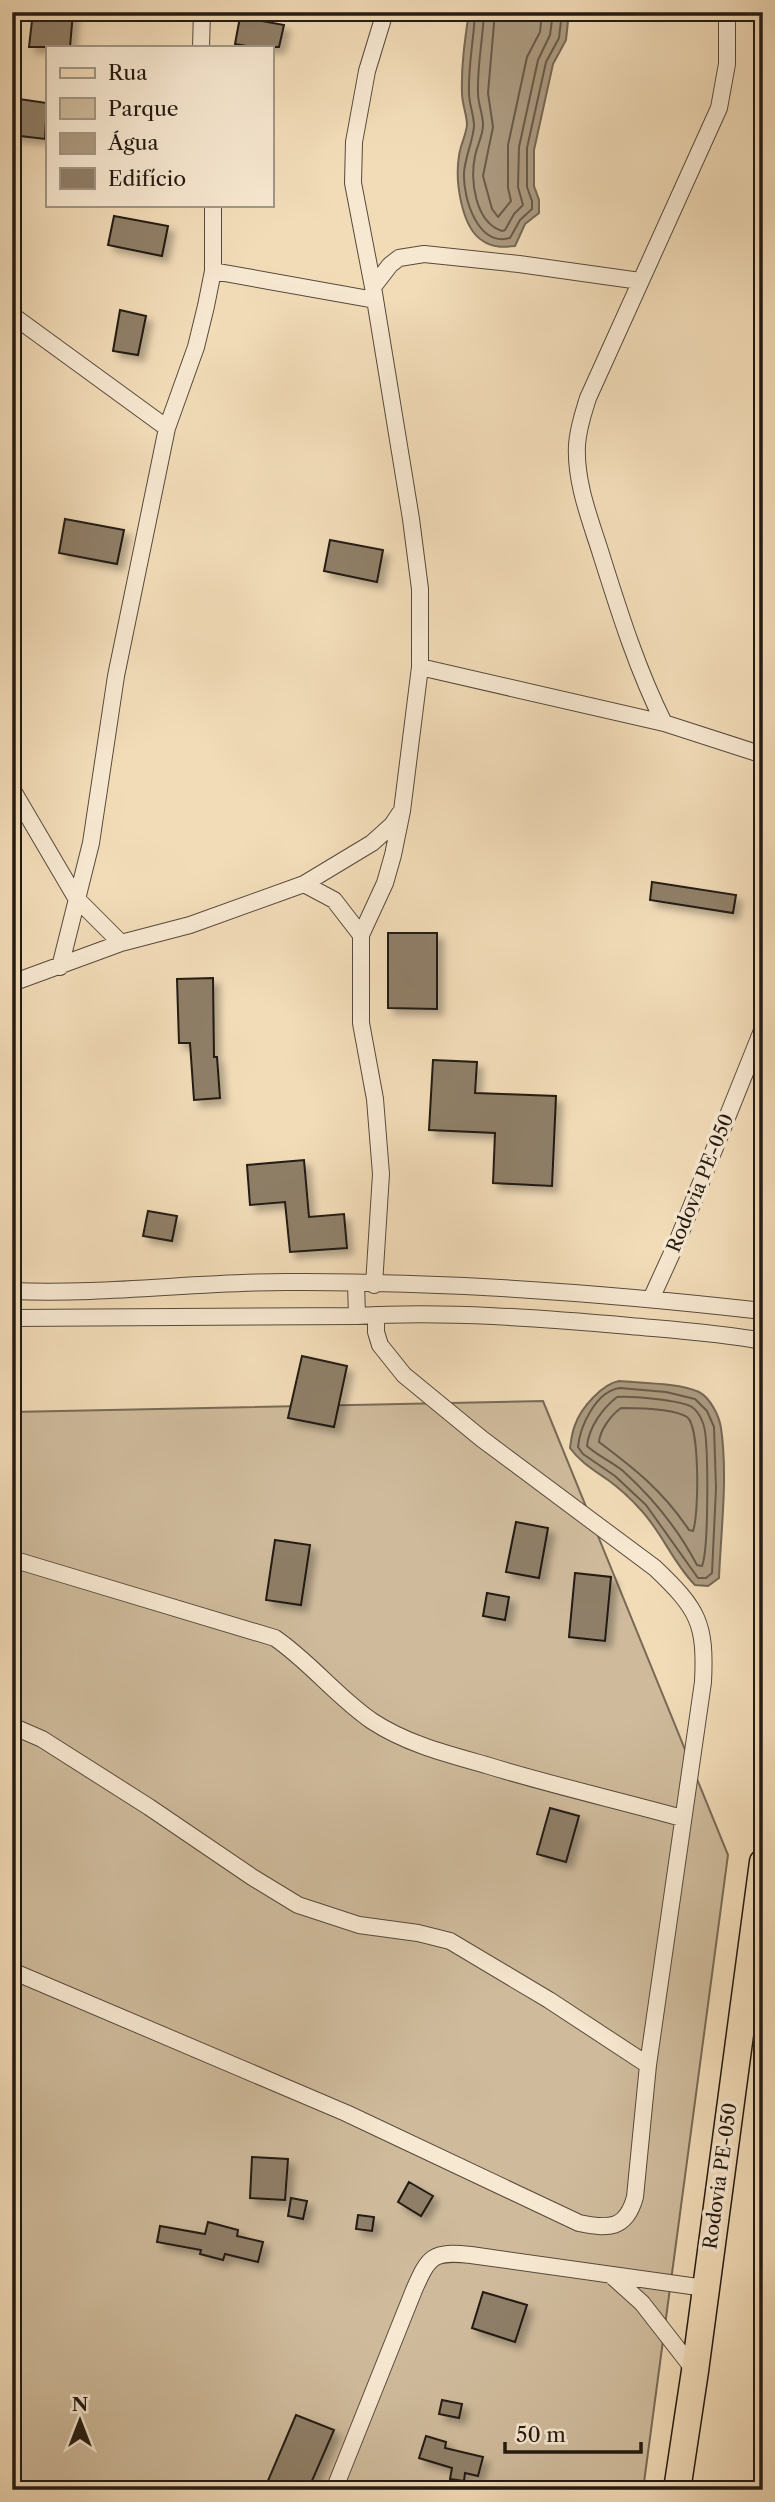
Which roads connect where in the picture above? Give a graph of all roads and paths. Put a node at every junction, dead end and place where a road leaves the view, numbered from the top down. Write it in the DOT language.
graph roads {
  1 [pos="202,12"];
  2 [pos="385,12"];
  3 [pos="727,12"];
  4 [pos="201,46"];
  5 [pos="213,206"];
  6 [pos="213,271"];
  7 [pos="640,281"];
  8 [pos="374,294"];
  9 [pos="12,315"];
  10 [pos="167,428"];
  11 [pos="420,667"];
  12 [pos="664,723"];
  13 [pos="763,755"];
  14 [pos="12,789"];
  15 [pos="402,811"];
  16 [pos="304,884"];
  17 [pos="76,898"];
  18 [pos="361,935"];
  19 [pos="121,943"];
  20 [pos="60,967"];
  21 [pos="12,983"];
  22 [pos="763,1028"];
  23 [pos="356,1283"];
  24 [pos="393,1284"];
  25 [pos="374,1285"];
  26 [pos="12,1291"];
  27 [pos="651,1299"];
  28 [pos="681,1302"];
  29 [pos="760,1311"];
  30 [pos="394,1313"];
  31 [pos="376,1315"];
  32 [pos="357,1316"];
  33 [pos="12,1318"];
  34 [pos="677,1331"];
  35 [pos="758,1341"];
  36 [pos="12,1559"];
  37 [pos="12,1726"];
  38 [pos="682,1818"];
  39 [pos="763,1862"];
  40 [pos="12,1971"];
  41 [pos="648,2065"];
  42 [pos="612,2276"];
  43 [pos="705,2288"];
  44 [pos="695,2371"];
  45 [pos="334,2490"];
  46 [pos="677,2490"];
  1 -- 4 [label="street"];
  2 -- 8 [label="street"];
  3 -- 7 [label="street"];
  5 -- 6 [label="street"];
  6 -- 8 [label="street"];
  6 -- 10 [label="street"];
  7 -- 8 [label="street"];
  7 -- 12 [label="street"];
  8 -- 11 [label="street"];
  9 -- 10 [label="street"];
  10 -- 17 [label="street"];
  11 -- 12 [label="street"];
  11 -- 15 [label="street"];
  12 -- 13 [label="street"];
  14 -- 17 [label="street"];
  15 -- 16 [label="street"];
  15 -- 18 [label="street"];
  16 -- 18 [label="street"];
  16 -- 19 [label="street"];
  17 -- 19 [label="street"];
  17 -- 20 [label="street"];
  18 -- 25 [label="street"];
  19 -- 20 [label="street"];
  20 -- 21 [label="street"];
  22 -- 27 [label="street, Rodovia PE-050"];
  23 -- 25 [label="street"];
  23 -- 26 [label="street"];
  23 -- 32 [label="street"];
  24 -- 25 [label="street"];
  24 -- 27 [label="street"];
  24 -- 30 [label="street"];
  27 -- 28 [label="street"];
  28 -- 29 [label="street"];
  28 -- 34 [label="street"];
  29 -- 35 [label="street"];
  30 -- 31 [label="street"];
  30 -- 34 [label="street"];
  31 -- 32 [label="street"];
  31 -- 38 [label="street"];
  32 -- 33 [label="street"];
  34 -- 35 [label="street"];
  36 -- 38 [label="street"];
  37 -- 41 [label="street"];
  38 -- 41 [label="street"];
  39 -- 43 [label="main road, Rodovia PE-050"];
  40 -- 41 [label="street"];
  42 -- 43 [label="street"];
  42 -- 44 [label="street"];
  42 -- 45 [label="street"];
  43 -- 44 [label="main road, Rodovia PE-050"];
  44 -- 46 [label="main road, Rodovia PE-050"];
}
